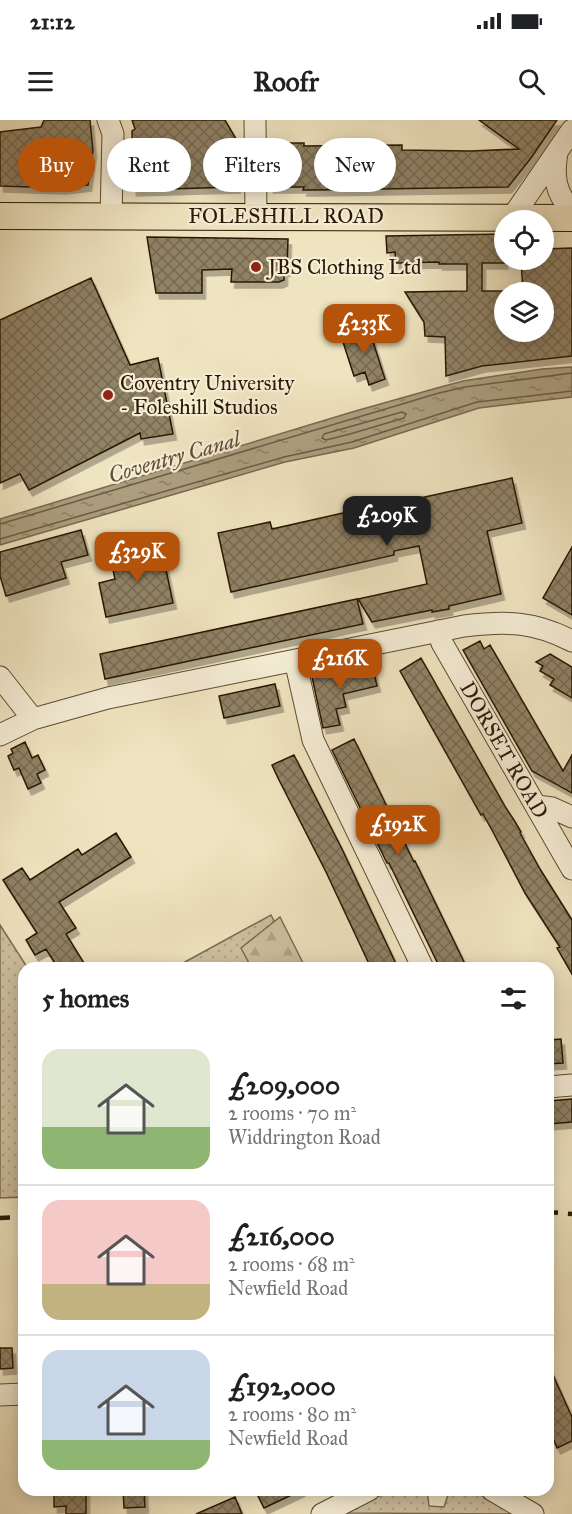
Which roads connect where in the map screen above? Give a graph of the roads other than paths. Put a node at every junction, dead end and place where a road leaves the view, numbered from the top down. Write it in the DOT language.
graph roads {
  1 [pos="108,120"];
  2 [pos="255,120"];
  3 [pos="572,130"];
  4 [pos="557,152"];
  5 [pos="517,210"];
  6 [pos="572,210"];
  7 [pos="0,216"];
  8 [pos="494,216"];
  9 [pos="111,217"];
  10 [pos="256,217"];
  11 [pos="554,217"];
  12 [pos="572,218"];
  13 [pos="438,631"];
  14 [pos="572,641"];
  15 [pos="295,660"];
  16 [pos="0,677"];
  17 [pos="33,719"];
  18 [pos="0,735"];
  19 [pos="537,806"];
  20 [pos="572,817"];
  21 [pos="572,869"];
  22 [pos="420,962"];
  23 [pos="572,1085"];
  24 [pos="554,1086"];
  25 [pos="18,1394"];
  26 [pos="0,1395"];
  27 [pos="355,1496"];
  28 [pos="507,1496"];
  29 [pos="322,1514"];
  30 [pos="533,1514"];
  1 -- 9 [label="street"];
  2 -- 10 [label="street"];
  3 -- 4 [label="street"];
  4 -- 5 [label="street"];
  4 -- 6 [label="street"];
  7 -- 9 [label="main road, FOLESHILL ROAD"];
  8 -- 10 [label="main road, FOLESHILL ROAD"];
  9 -- 10 [label="main road, FOLESHILL ROAD"];
  11 -- 12 [label="main road, FOLESHILL ROAD"];
  13 -- 14 [label="street"];
  13 -- 15 [label="street"];
  13 -- 19 [label="street, DORSET ROAD"];
  15 -- 17 [label="street"];
  15 -- 22 [label="street"];
  16 -- 17 [label="street"];
  17 -- 18 [label="street"];
  19 -- 20 [label="street"];
  19 -- 21 [label="street, DORSET ROAD"];
  23 -- 24 [label="street"];
  25 -- 26 [label="street"];
  27 -- 29 [label="street"];
  28 -- 30 [label="street"];
}
